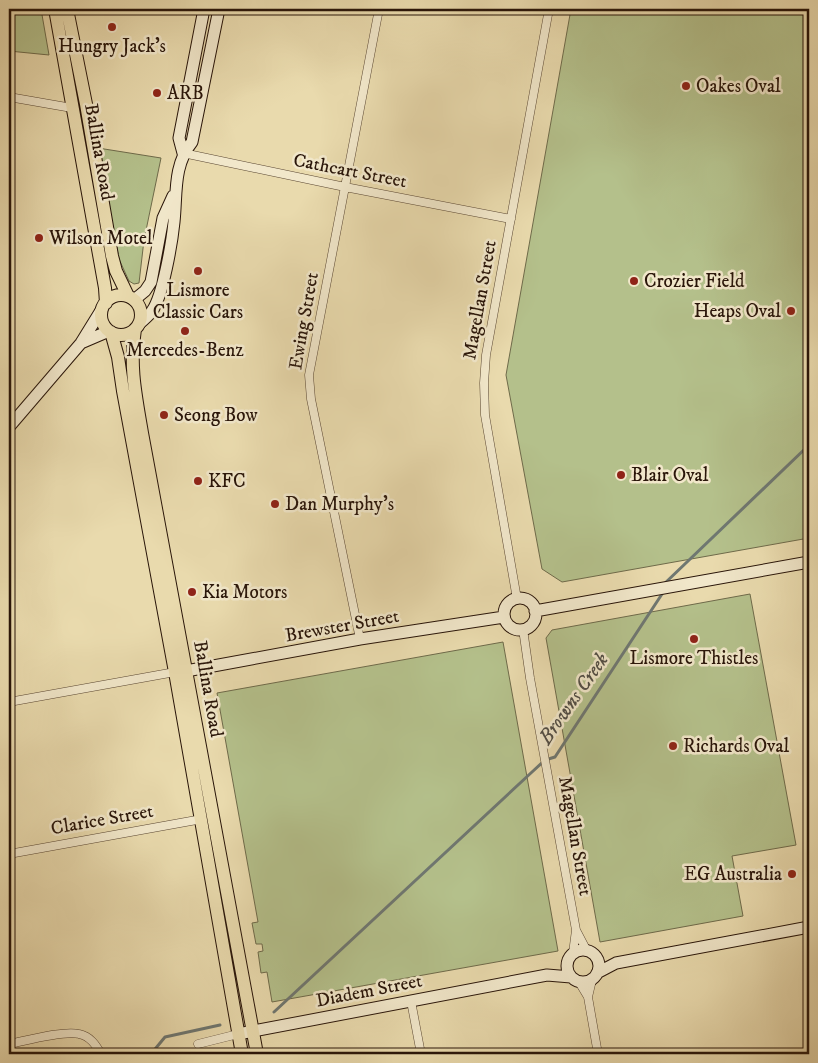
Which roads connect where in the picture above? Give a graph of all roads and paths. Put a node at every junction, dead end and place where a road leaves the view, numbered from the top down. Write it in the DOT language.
graph roads {
  1 [pos="55,9"];
  2 [pos="67,9"];
  3 [pos="204,9"];
  4 [pos="219,9"];
  5 [pos="379,9"];
  6 [pos="549,9"];
  7 [pos="9,96"];
  8 [pos="72,108"];
  9 [pos="183,153"];
  10 [pos="345,187"];
  11 [pos="175,189"];
  12 [pos="511,219"];
  13 [pos="131,298"];
  14 [pos="104,306"];
  15 [pos="137,327"];
  16 [pos="110,332"];
  17 [pos="81,343"];
  18 [pos="9,427"];
  19 [pos="809,562"];
  20 [pos="517,598"];
  21 [pos="535,611"];
  22 [pos="504,617"];
  23 [pos="523,629"];
  24 [pos="360,639"];
  25 [pos="181,672"];
  26 [pos="9,702"];
  27 [pos="202,819"];
  28 [pos="9,854"];
  29 [pos="809,927"];
  30 [pos="576,930"];
  31 [pos="587,951"];
  32 [pos="574,953"];
  33 [pos="597,959"];
  34 [pos="616,963"];
  35 [pos="567,964"];
  36 [pos="547,975"];
  37 [pos="594,976"];
  38 [pos="575,979"];
  39 [pos="588,997"];
  40 [pos="411,1001"];
  41 [pos="253,1031"];
  42 [pos="238,1034"];
  43 [pos="9,1044"];
  44 [pos="198,1044"];
  45 [pos="101,1054"];
  46 [pos="242,1054"];
  47 [pos="258,1054"];
  48 [pos="421,1054"];
  49 [pos="598,1054"];
  1 -- 8 [label="main road, Ballina Road"];
  2 -- 13 [label="main road, Ballina Road"];
  3 -- 9 [label="street"];
  4 -- 9 [label="street"];
  5 -- 10 [label="street, Ewing Street"];
  6 -- 12 [label="street, Magellan Street"];
  7 -- 8 [label="street"];
  8 -- 14 [label="main road, Ballina Road"];
  9 -- 10 [label="street, Cathcart Street"];
  9 -- 11 [label="street"];
  10 -- 12 [label="street, Cathcart Street"];
  10 -- 24 [label="street, Ewing Street"];
  11 -- 13 [label="street"];
  11 -- 15 [label="street"];
  12 -- 20 [label="street, Magellan Street"];
  13 -- 14 [label="main road"];
  13 -- 15 [label="main road"];
  14 -- 16 [label="main road"];
  14 -- 17 [label="street"];
  15 -- 16 [label="main road"];
  15 -- 25 [label="main road, Ballina Road"];
  16 -- 17 [label="street"];
  16 -- 25 [label="main road, Ballina Road"];
  17 -- 18 [label="street"];
  19 -- 21 [label="street"];
  20 -- 21 [label="street"];
  20 -- 22 [label="street"];
  21 -- 23 [label="street"];
  22 -- 23 [label="street"];
  22 -- 24 [label="street, Brewster Street"];
  23 -- 30 [label="street, Magellan Street"];
  24 -- 25 [label="street, Brewster Street"];
  25 -- 26 [label="street, Brewster Street"];
  25 -- 27 [label="main road, Ballina Road"];
  25 -- 41 [label="main road, Ballina Road"];
  27 -- 28 [label="street, Clarice Street"];
  27 -- 42 [label="main road, Ballina Road"];
  29 -- 34 [label="street"];
  30 -- 31 [label="street, Magellan Street"];
  30 -- 32 [label="street, Magellan Street"];
  31 -- 32 [label="street"];
  31 -- 33 [label="street"];
  32 -- 35 [label="street"];
  33 -- 34 [label="street"];
  33 -- 37 [label="street"];
  34 -- 37 [label="street"];
  35 -- 36 [label="street, Diadem Street"];
  35 -- 38 [label="street"];
  36 -- 38 [label="street, Diadem Street"];
  36 -- 40 [label="street, Diadem Street"];
  37 -- 38 [label="street"];
  37 -- 39 [label="street"];
  38 -- 39 [label="street"];
  39 -- 49 [label="street"];
  40 -- 41 [label="street, Diadem Street"];
  40 -- 48 [label="street"];
  41 -- 42 [label="street, Diadem Street"];
  41 -- 47 [label="main road, Ballina Road"];
  42 -- 44 [label="street, Diadem Street"];
  42 -- 46 [label="main road, Ballina Road"];
  43 -- 45 [label="street"];
}
